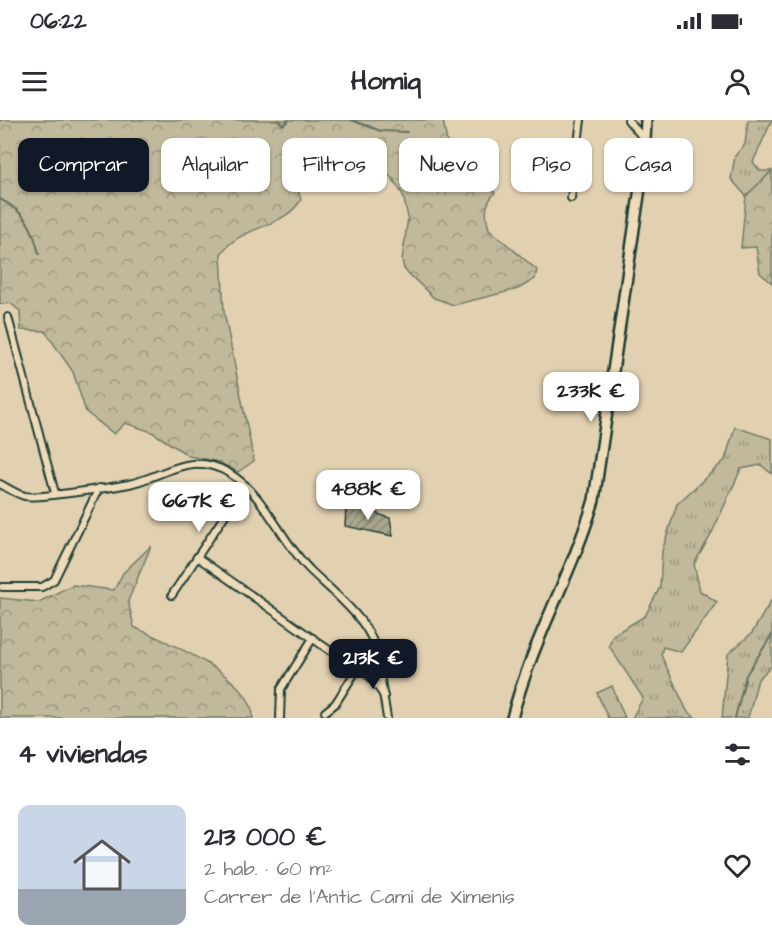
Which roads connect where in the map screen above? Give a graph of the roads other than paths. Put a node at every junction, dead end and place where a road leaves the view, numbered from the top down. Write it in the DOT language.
graph roads {
  1 [pos="581,120"];
  2 [pos="628,120"];
  3 [pos="646,120"];
  4 [pos="643,138"];
  5 [pos="645,138"];
  6 [pos="638,192"];
  7 [pos="571,198"];
  8 [pos="8,317"];
  9 [pos="0,484"];
  10 [pos="245,485"];
  11 [pos="99,488"];
  12 [pos="55,493"];
  13 [pos="197,557"];
  14 [pos="2,587"];
  15 [pos="172,595"];
  16 [pos="314,638"];
  17 [pos="374,645"];
  18 [pos="378,665"];
  19 [pos="358,668"];
  20 [pos="369,670"];
  21 [pos="380,674"];
  22 [pos="385,698"];
  23 [pos="325,712"];
  24 [pos="280,718"];
  25 [pos="387,718"];
  26 [pos="512,718"];
  1 -- 7 [label="street"];
  2 -- 4 [label="street"];
  3 -- 5 [label="street"];
  6 -- 26 [label="street"];
  8 -- 12 [label="street"];
  9 -- 12 [label="street"];
  10 -- 11 [label="street"];
  10 -- 13 [label="street"];
  10 -- 17 [label="street"];
  11 -- 12 [label="street"];
  11 -- 14 [label="street"];
  13 -- 15 [label="street"];
  13 -- 16 [label="street"];
  16 -- 19 [label="street"];
  16 -- 24 [label="street"];
  17 -- 18 [label="street"];
  17 -- 20 [label="street"];
  18 -- 20 [label="street"];
  18 -- 21 [label="street"];
  19 -- 20 [label="street"];
  19 -- 23 [label="street"];
  20 -- 21 [label="street"];
  20 -- 22 [label="street"];
  21 -- 22 [label="street"];
  22 -- 25 [label="street"];
}
